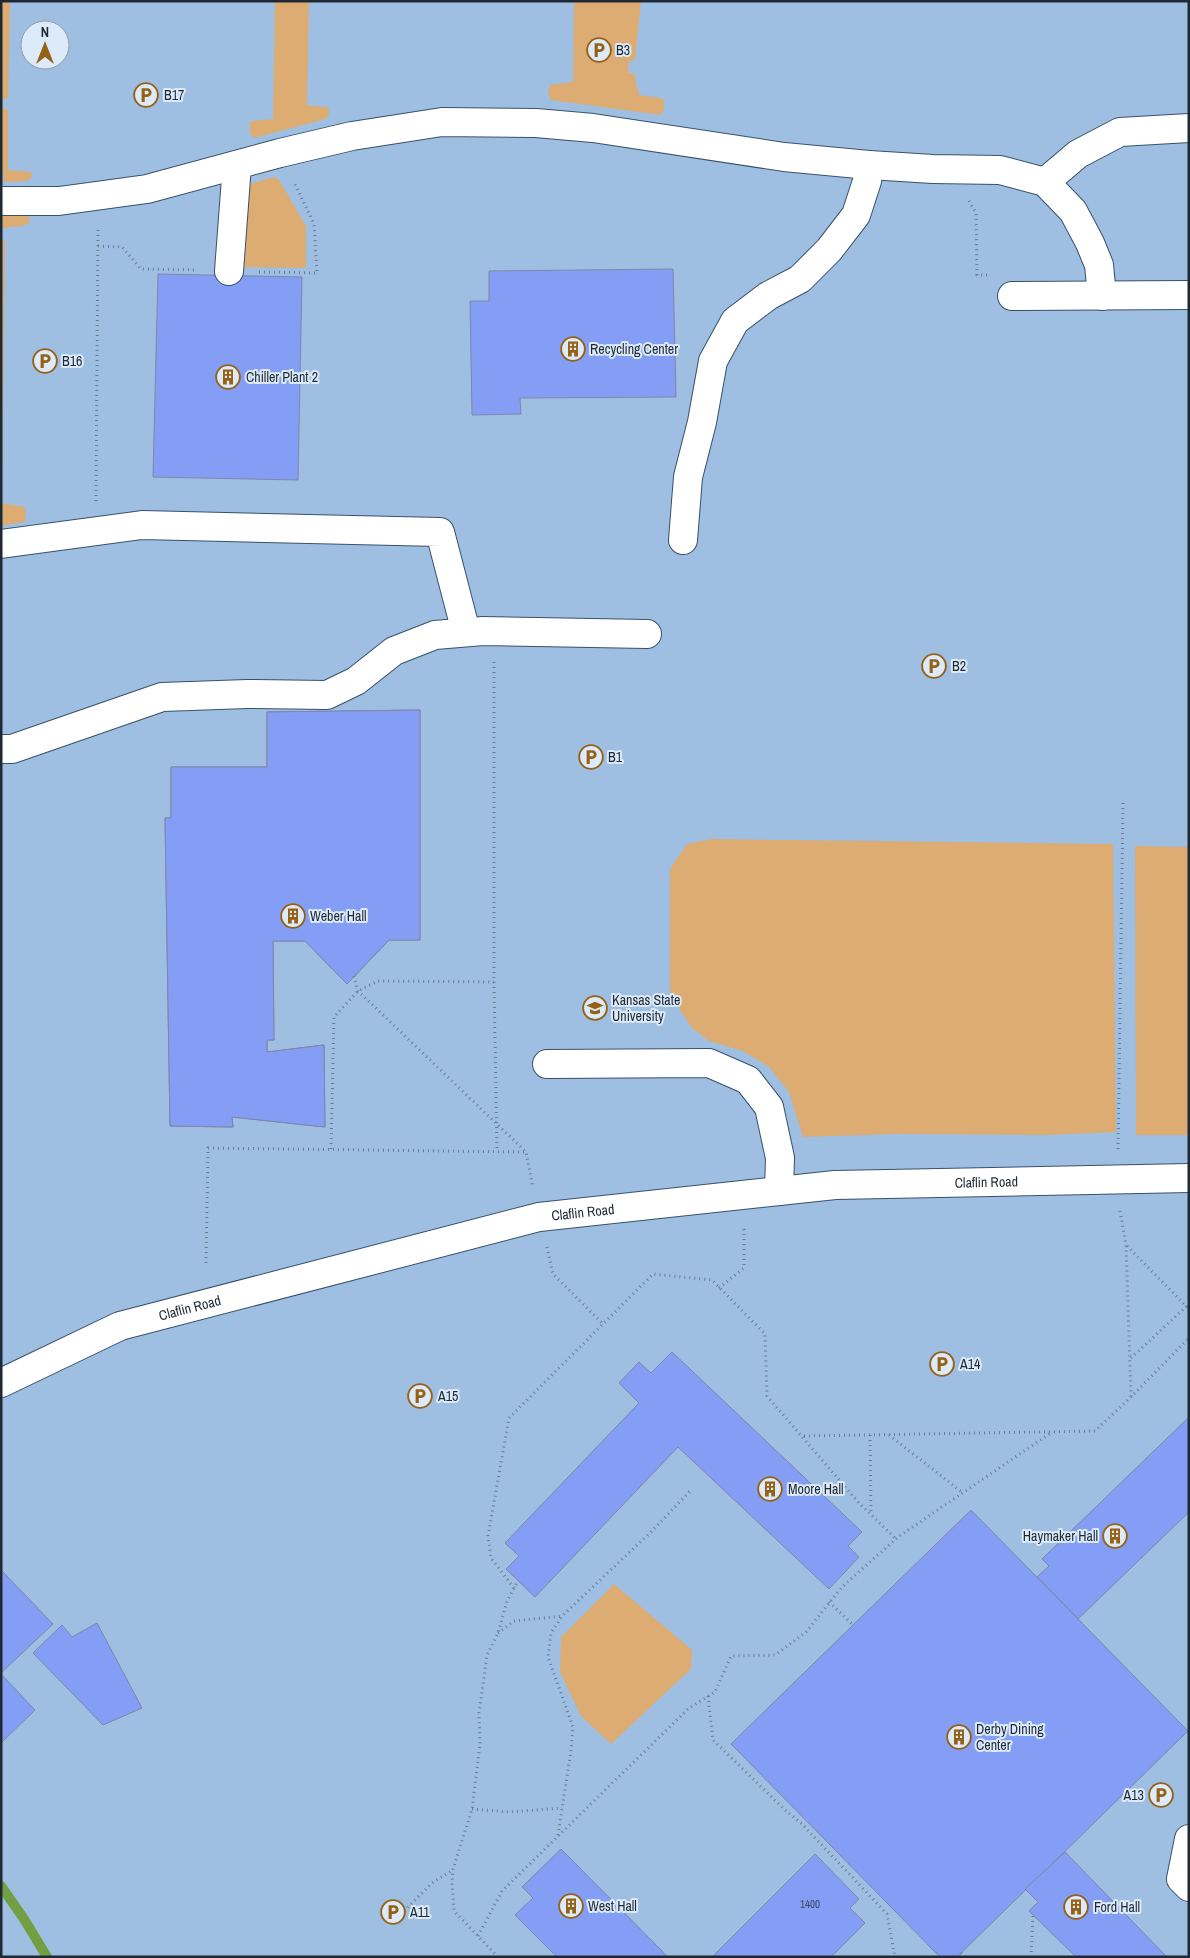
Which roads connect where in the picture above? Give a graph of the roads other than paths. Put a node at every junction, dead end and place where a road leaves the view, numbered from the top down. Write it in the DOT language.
graph roads {
  1 [pos="1189,128"];
  2 [pos="237,165"];
  3 [pos="868,165"];
  4 [pos="1045,182"];
  5 [pos="1,201"];
  6 [pos="229,271"];
  7 [pos="1189,295"];
  8 [pos="1012,296"];
  9 [pos="1102,296"];
  10 [pos="683,540"];
  11 [pos="1,544"];
  12 [pos="466,632"];
  13 [pos="647,634"];
  14 [pos="1,749"];
  15 [pos="547,1064"];
  16 [pos="1189,1178"];
  17 [pos="779,1191"];
  18 [pos="1,1383"];
  19 [pos="1189,1839"];
  20 [pos="1189,1887"];
  1 -- 4 [label="street"];
  2 -- 3 [label="street"];
  2 -- 5 [label="street"];
  2 -- 6 [label="street"];
  3 -- 4 [label="street"];
  3 -- 10 [label="street"];
  4 -- 9 [label="street"];
  7 -- 9 [label="street"];
  8 -- 9 [label="street"];
  11 -- 12 [label="street"];
  12 -- 13 [label="street"];
  12 -- 14 [label="street"];
  15 -- 17 [label="street"];
  16 -- 17 [label="street, Claflin Road"];
  17 -- 18 [label="street, Claflin Road"];
  19 -- 20 [label="street"];
}
